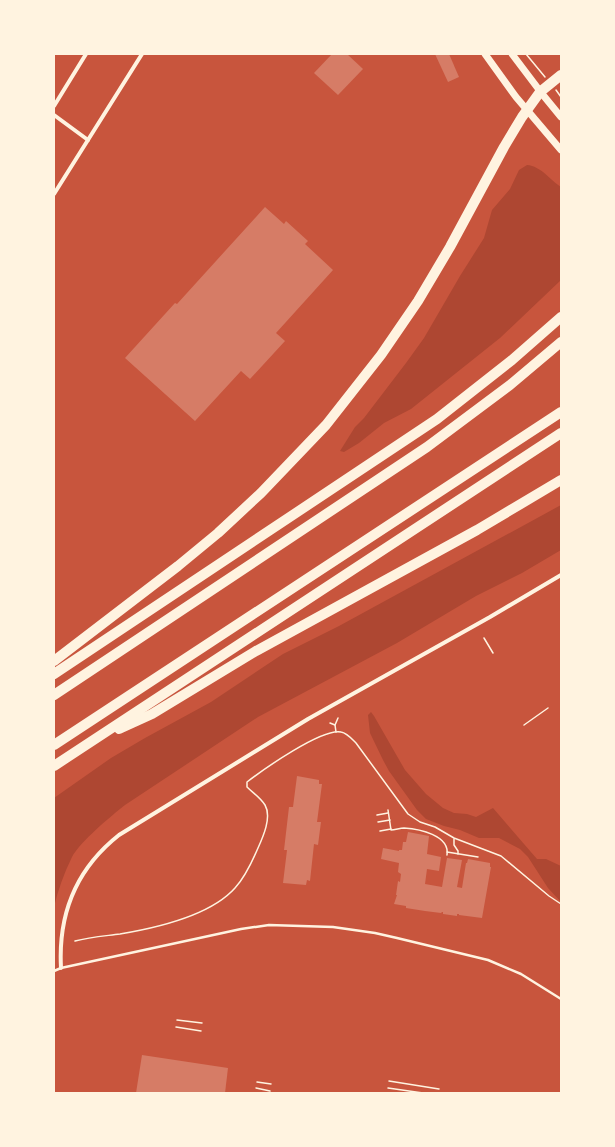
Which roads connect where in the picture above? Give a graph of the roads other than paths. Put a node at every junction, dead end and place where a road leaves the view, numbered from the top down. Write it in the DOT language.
graph roads {
  1 [pos="86,54"];
  2 [pos="142,54"];
  3 [pos="485,54"];
  4 [pos="512,54"];
  5 [pos="561,75"];
  6 [pos="540,92"];
  7 [pos="54,106"];
  8 [pos="526,110"];
  9 [pos="54,115"];
  10 [pos="561,117"];
  11 [pos="88,140"];
  12 [pos="561,150"];
  13 [pos="54,194"];
  14 [pos="561,317"];
  15 [pos="561,342"];
  16 [pos="561,412"];
  17 [pos="561,433"];
  18 [pos="561,480"];
  19 [pos="561,575"];
  20 [pos="54,661"];
  21 [pos="54,674"];
  22 [pos="54,695"];
  23 [pos="100,736"];
  24 [pos="54,745"];
  25 [pos="54,766"];
  26 [pos="61,968"];
  27 [pos="54,971"];
  28 [pos="561,999"];
  1 -- 7 [label="street"];
  2 -- 11 [label="street"];
  3 -- 8 [label="main road"];
  4 -- 6 [label="main road"];
  5 -- 6 [label="highway"];
  6 -- 8 [label="highway"];
  6 -- 10 [label="main road"];
  8 -- 12 [label="main road"];
  8 -- 20 [label="highway"];
  9 -- 11 [label="street"];
  11 -- 13 [label="street"];
  14 -- 21 [label="highway"];
  15 -- 22 [label="highway"];
  16 -- 24 [label="highway"];
  17 -- 23 [label="highway"];
  18 -- 23 [label="highway"];
  19 -- 26 [label="street"];
  23 -- 25 [label="highway"];
  26 -- 27 [label="lane"];
  26 -- 28 [label="lane"];
}
